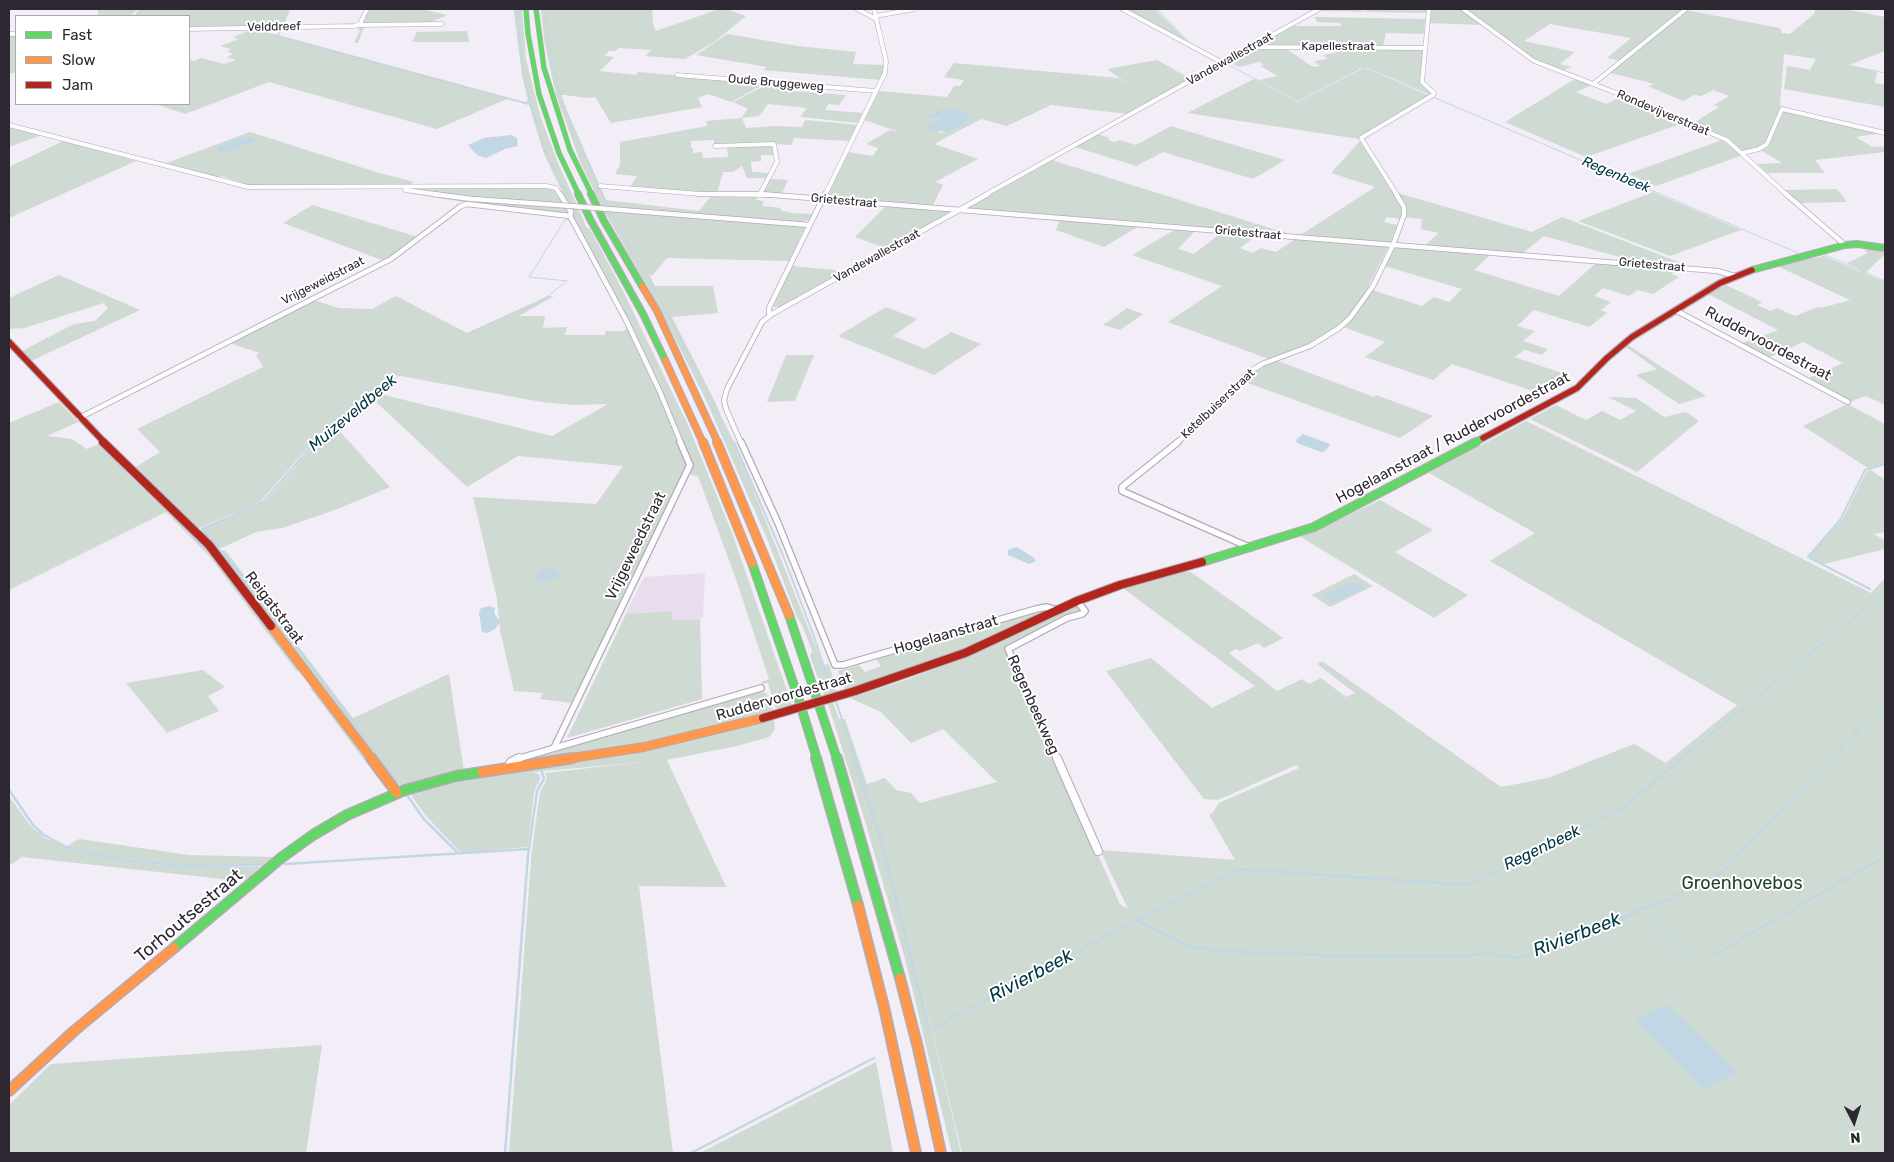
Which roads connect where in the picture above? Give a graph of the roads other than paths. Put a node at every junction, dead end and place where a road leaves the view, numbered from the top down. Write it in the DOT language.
graph roads {
  1 [pos="367,9"];
  2 [pos="526,9"];
  3 [pos="536,9"];
  4 [pos="857,9"];
  5 [pos="874,9"];
  6 [pos="914,9"];
  7 [pos="1122,9"];
  8 [pos="1319,9"];
  9 [pos="1429,9"];
  10 [pos="1463,9"];
  11 [pos="1686,9"];
  12 [pos="876,17"];
  13 [pos="442,24"];
  14 [pos="359,25"];
  15 [pos="190,28"];
  16 [pos="1252,47"];
  17 [pos="1425,48"];
  18 [pos="1223,63"];
  19 [pos="677,75"];
  20 [pos="1593,84"];
  21 [pos="876,92"];
  22 [pos="9,125"];
  23 [pos="1885,133"];
  24 [pos="716,146"];
  25 [pos="1742,153"];
  26 [pos="600,186"];
  27 [pos="385,188"];
  28 [pos="760,194"];
  29 [pos="824,199"];
  30 [pos="960,210"];
  31 [pos="570,216"];
  32 [pos="809,225"];
  33 [pos="1393,244"];
  34 [pos="1842,245"];
  35 [pos="1885,248"];
  36 [pos="1735,276"];
  37 [pos="1676,310"];
  38 [pos="772,314"];
  39 [pos="9,342"];
  40 [pos="1848,402"];
  41 [pos="79,418"];
  42 [pos="1251,548"];
  43 [pos="1077,601"];
  44 [pos="1056,610"];
  45 [pos="836,665"];
  46 [pos="761,688"];
  47 [pos="554,748"];
  48 [pos="508,767"];
  49 [pos="397,793"];
  50 [pos="1098,851"];
  51 [pos="9,1091"];
  52 [pos="916,1153"];
  53 [pos="941,1153"];
  1 -- 14 [label="street"];
  2 -- 52 [label="main road"];
  3 -- 53 [label="main road"];
  4 -- 12 [label="street"];
  5 -- 12 [label="street"];
  6 -- 12 [label="street"];
  7 -- 18 [label="street"];
  8 -- 16 [label="street, Vandewallestraat"];
  9 -- 17 [label="street, Ketelbuiserstraat"];
  10 -- 20 [label="street, Rondevijverstraat"];
  11 -- 20 [label="street"];
  12 -- 21 [label="street"];
  13 -- 14 [label="street, Velddreef"];
  14 -- 15 [label="street, Velddreef"];
  16 -- 17 [label="street, Kapellestraat"];
  16 -- 18 [label="street, Vandewallestraat"];
  17 -- 33 [label="street, Ketelbuiserstraat"];
  18 -- 30 [label="street, Vandewallestraat"];
  19 -- 21 [label="street, Oude Bruggeweg"];
  20 -- 25 [label="street, Rondevijverstraat"];
  21 -- 29 [label="street"];
  22 -- 27 [label="street"];
  23 -- 25 [label="street"];
  24 -- 28 [label="street"];
  25 -- 34 [label="street, Rondevijverstraat"];
  26 -- 28 [label="street, Grietestraat"];
  27 -- 31 [label="street"];
  27 -- 32 [label="street, Grietestraat, bridge"];
  28 -- 29 [label="street, Grietestraat"];
  29 -- 30 [label="street, Grietestraat"];
  29 -- 32 [label="street"];
  30 -- 33 [label="street, Grietestraat"];
  30 -- 38 [label="street, Vandewallestraat"];
  31 -- 41 [label="street, Vrijgeweidstraat"];
  31 -- 47 [label="street, Vrijgeweedstraat"];
  32 -- 38 [label="street"];
  33 -- 36 [label="street, Grietestraat"];
  33 -- 42 [label="street, Ketelbuiserstraat"];
  34 -- 35 [label="main road"];
  34 -- 36 [label="main road, Hogelaanstraat / Ruddervoordestraat"];
  36 -- 37 [label="main road, Hogelaanstraat / Ruddervoordestraat"];
  37 -- 40 [label="street, Ruddervoordestraat"];
  37 -- 42 [label="main road, Hogelaanstraat / Ruddervoordestraat"];
  38 -- 45 [label="street, Vandewallestraat"];
  39 -- 41 [label="main road"];
  41 -- 49 [label="main road, Reigatstraat"];
  42 -- 43 [label="main road, Hogelaanstraat / Ruddervoordestraat"];
  43 -- 44 [label="main road, Hogelaanstraat / Ruddervoordestraat"];
  43 -- 50 [label="street, Regenbeekweg"];
  44 -- 45 [label="street, Hogelaanstraat"];
  44 -- 48 [label="main road, Ruddervoordestraat, bridge"];
  46 -- 47 [label="street"];
  47 -- 48 [label="street"];
  48 -- 49 [label="main road, Torhoutsestraat"];
  49 -- 51 [label="main road, Torhoutsestraat"];
}
